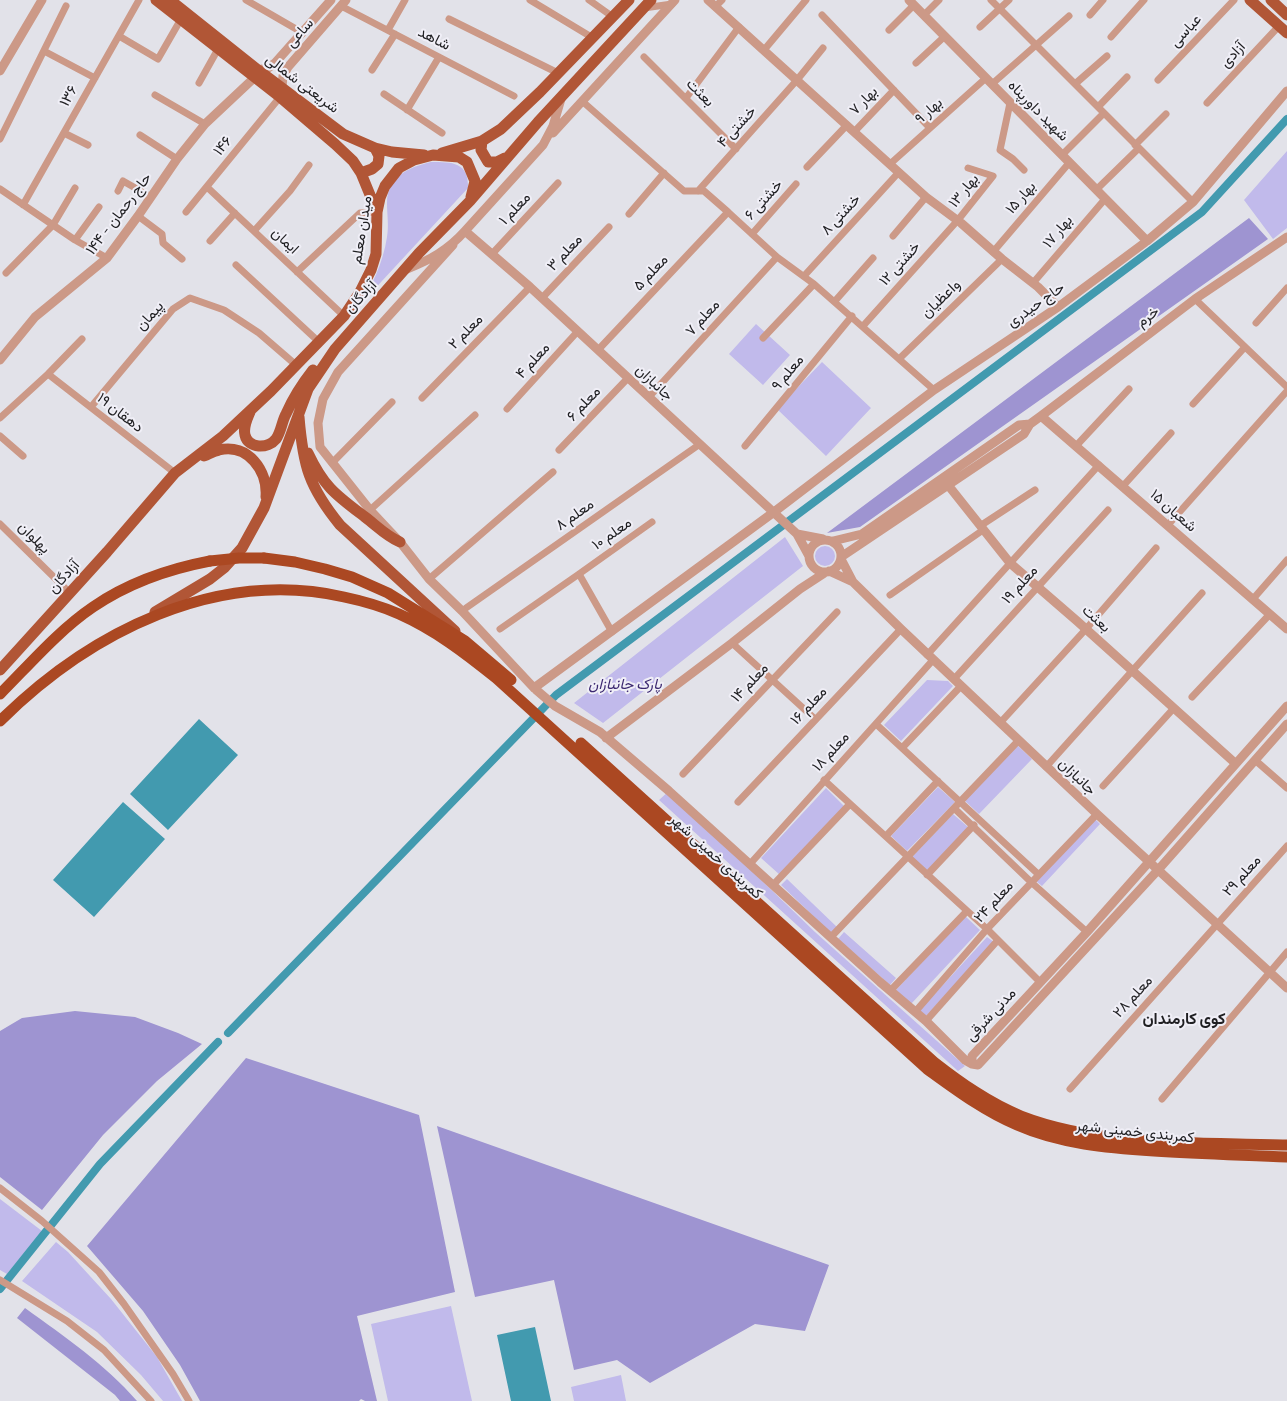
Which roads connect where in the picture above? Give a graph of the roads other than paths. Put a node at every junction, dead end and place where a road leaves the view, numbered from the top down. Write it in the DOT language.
graph roads {
  1 [pos="42,0"];
  2 [pos="139,0"];
  3 [pos="156,0"];
  4 [pos="170,0"];
  5 [pos="246,0"];
  6 [pos="331,0"];
  7 [pos="405,0"];
  8 [pos="530,0"];
  9 [pos="589,0"];
  10 [pos="629,0"];
  11 [pos="806,0"];
  12 [pos="939,0"];
  13 [pos="991,0"];
  14 [pos="1009,0"];
  15 [pos="1103,0"];
  16 [pos="1144,0"];
  17 [pos="1234,0"];
  18 [pos="1250,0"];
  19 [pos="1271,0"];
  20 [pos="673,2"];
  21 [pos="715,2"];
  22 [pos="912,2"];
  23 [pos="344,3"];
  24 [pos="647,4"];
  25 [pos="66,6"];
  26 [pos="1000,9"];
  27 [pos="1287,14"];
  28 [pos="822,15"];
  29 [pos="924,15"];
  30 [pos="1090,15"];
  31 [pos="1069,16"];
  32 [pos="613,17"];
  33 [pos="449,18"];
  34 [pos="180,19"];
  35 [pos="739,27"];
  36 [pos="980,27"];
  37 [pos="388,30"];
  38 [pos="889,30"];
  39 [pos="1283,30"];
  40 [pos="303,33"];
  41 [pos="395,34"];
  42 [pos="596,35"];
  43 [pos="119,36"];
  44 [pos="945,36"];
  45 [pos="1111,37"];
  46 [pos="1036,45"];
  47 [pos="823,48"];
  48 [pos="218,49"];
  49 [pos="287,50"];
  50 [pos="764,50"];
  51 [pos="44,51"];
  52 [pos="1107,56"];
  53 [pos="439,57"];
  54 [pos="644,57"];
  55 [pos="296,58"];
  56 [pos="916,63"];
  57 [pos="372,70"];
  58 [pos="0,71"];
  59 [pos="558,73"];
  60 [pos="256,74"];
  61 [pos="582,75"];
  62 [pos="1127,77"];
  63 [pos="95,78"];
  64 [pos="797,80"];
  65 [pos="1158,80"];
  66 [pos="989,81"];
  67 [pos="199,83"];
  68 [pos="1075,84"];
  69 [pos="894,90"];
  70 [pos="1287,91"];
  71 [pos="281,92"];
  72 [pos="384,94"];
  73 [pos="155,95"];
  74 [pos="514,96"];
  75 [pos="686,98"];
  76 [pos="561,99"];
  77 [pos="582,100"];
  78 [pos="1010,103"];
  79 [pos="1207,103"];
  80 [pos="1098,107"];
  81 [pos="407,110"];
  82 [pos="1104,113"];
  83 [pos="1166,114"];
  84 [pos="205,124"];
  85 [pos="851,128"];
  86 [pos="930,128"];
  87 [pos="64,133"];
  88 [pos="442,133"];
  89 [pos="140,135"];
  90 [pos="0,139"];
  91 [pos="482,141"];
  92 [pos="88,145"];
  93 [pos="543,145"];
  94 [pos="1137,146"];
  95 [pos="375,148"];
  96 [pos="736,148"];
  97 [pos="433,155"];
  98 [pos="1062,155"];
  99 [pos="506,158"];
  100 [pos="177,159"];
  101 [pos="1069,162"];
  102 [pos="890,164"];
  103 [pos="308,165"];
  104 [pos="807,167"];
  105 [pos="968,168"];
  106 [pos="1024,170"];
  107 [pos="899,172"];
  108 [pos="361,173"];
  109 [pos="664,173"];
  110 [pos="558,183"];
  111 [pos="796,184"];
  112 [pos="207,187"];
  113 [pos="75,188"];
  114 [pos="0,189"];
  115 [pos="1096,190"];
  116 [pos="118,191"];
  117 [pos="698,191"];
  118 [pos="926,197"];
  119 [pos="151,198"];
  120 [pos="1105,199"];
  121 [pos="470,201"];
  122 [pos="1193,202"];
  123 [pos="23,205"];
  124 [pos="99,207"];
  125 [pos="186,212"];
  126 [pos="377,212"];
  127 [pos="235,213"];
  128 [pos="726,213"];
  129 [pos="629,214"];
  130 [pos="138,216"];
  131 [pos="958,220"];
  132 [pos="53,225"];
  133 [pos="609,227"];
  134 [pos="254,231"];
  135 [pos="465,231"];
  136 [pos="752,234"];
  137 [pos="893,236"];
  138 [pos="1287,237"];
  139 [pos="75,240"];
  140 [pos="210,241"];
  141 [pos="1147,241"];
  142 [pos="453,245"];
  143 [pos="993,252"];
  144 [pos="492,254"];
  145 [pos="777,257"];
  146 [pos="106,258"];
  147 [pos="873,258"];
  148 [pos="182,259"];
  149 [pos="1002,259"];
  150 [pos="236,265"];
  151 [pos="407,269"];
  152 [pos="297,272"];
  153 [pos="6,273"];
  154 [pos="804,276"];
  155 [pos="1033,283"];
  156 [pos="814,284"];
  157 [pos="530,287"];
  158 [pos="1287,288"];
  159 [pos="360,292"];
  160 [pos="542,298"];
  161 [pos="1195,299"];
  162 [pos="835,301"];
  163 [pos="1058,308"];
  164 [pos="344,316"];
  165 [pos="852,316"];
  166 [pos="1256,323"];
  167 [pos="863,326"];
  168 [pos="578,332"];
  169 [pos="763,338"];
  170 [pos="82,339"];
  171 [pos="319,342"];
  172 [pos="1245,347"];
  173 [pos="335,348"];
  174 [pos="598,350"];
  175 [pos="899,359"];
  176 [pos="0,360"];
  177 [pos="296,366"];
  178 [pos="48,374"];
  179 [pos="628,378"];
  180 [pos="1287,387"];
  181 [pos="1129,388"];
  182 [pos="934,390"];
  183 [pos="1287,391"];
  184 [pos="649,397"];
  185 [pos="422,398"];
  186 [pos="392,402"];
  187 [pos="1193,404"];
  188 [pos="91,407"];
  189 [pos="508,409"];
  190 [pos="251,410"];
  191 [pos="298,414"];
  192 [pos="475,415"];
  193 [pos="1041,416"];
  194 [pos="0,418"];
  195 [pos="1030,424"];
  196 [pos="300,431"];
  197 [pos="1171,433"];
  198 [pos="0,436"];
  199 [pos="700,444"];
  200 [pos="745,446"];
  201 [pos="1076,446"];
  202 [pos="560,450"];
  203 [pos="23,456"];
  204 [pos="191,461"];
  205 [pos="332,463"];
  206 [pos="1099,466"];
  207 [pos="554,472"];
  208 [pos="175,474"];
  209 [pos="948,486"];
  210 [pos="1123,486"];
  211 [pos="1036,490"];
  212 [pos="264,508"];
  213 [pos="370,510"];
  214 [pos="1108,510"];
  215 [pos="774,512"];
  216 [pos="652,522"];
  217 [pos="0,524"];
  218 [pos="1168,525"];
  219 [pos="981,528"];
  220 [pos="797,534"];
  221 [pos="864,537"];
  222 [pos="823,539"];
  223 [pos="833,541"];
  224 [pos="400,542"];
  225 [pos="1156,548"];
  226 [pos="841,558"];
  227 [pos="810,560"];
  228 [pos="1287,560"];
  229 [pos="1010,564"];
  230 [pos="827,572"];
  231 [pos="579,574"];
  232 [pos="429,579"];
  233 [pos="853,582"];
  234 [pos="1037,586"];
  235 [pos="800,589"];
  236 [pos="70,593"];
  237 [pos="1202,593"];
  238 [pos="890,595"];
  239 [pos="1253,599"];
  240 [pos="466,608"];
  241 [pos="837,612"];
  242 [pos="1270,614"];
  243 [pos="129,626"];
  244 [pos="500,629"];
  245 [pos="901,629"];
  246 [pos="1086,629"];
  247 [pos="1287,629"];
  248 [pos="612,632"];
  249 [pos="465,641"];
  250 [pos="732,643"];
  251 [pos="930,658"];
  252 [pos="0,670"];
  253 [pos="1133,671"];
  254 [pos="954,679"];
  255 [pos="772,680"];
  256 [pos="961,686"];
  257 [pos="0,694"];
  258 [pos="534,697"];
  259 [pos="1192,697"];
  260 [pos="1287,706"];
  261 [pos="1174,708"];
  262 [pos="815,719"];
  263 [pos="0,721"];
  264 [pos="1000,723"];
  265 [pos="876,724"];
  266 [pos="1287,724"];
  267 [pos="606,738"];
  268 [pos="1019,740"];
  269 [pos="577,745"];
  270 [pos="902,748"];
  271 [pos="1255,760"];
  272 [pos="1235,764"];
  273 [pos="1046,766"];
  274 [pos="683,774"];
  275 [pos="824,780"];
  276 [pos="938,781"];
  277 [pos="1103,786"];
  278 [pos="1287,788"];
  279 [pos="738,802"];
  280 [pos="961,802"];
  281 [pos="850,804"];
  282 [pos="955,808"];
  283 [pos="1096,814"];
  284 [pos="974,825"];
  285 [pos="886,836"];
  286 [pos="1287,846"];
  287 [pos="909,858"];
  288 [pos="1148,861"];
  289 [pos="750,864"];
  290 [pos="1158,870"];
  291 [pos="1038,874"];
  292 [pos="927,875"];
  293 [pos="1031,882"];
  294 [pos="773,885"];
  295 [pos="967,911"];
  296 [pos="1217,924"];
  297 [pos="988,929"];
  298 [pos="1087,932"];
  299 [pos="831,937"];
  300 [pos="998,940"];
  301 [pos="1287,952"];
  302 [pos="1270,972"];
  303 [pos="1040,982"];
  304 [pos="1287,988"];
  305 [pos="890,991"];
  306 [pos="915,1012"];
  307 [pos="926,1021"];
  308 [pos="972,1064"];
  309 [pos="1070,1088"];
  310 [pos="1162,1099"];
  311 [pos="1287,1145"];
  312 [pos="1287,1157"];
  313 [pos="0,1188"];
  314 [pos="0,1280"];
  315 [pos="152,1401"];
  316 [pos="189,1401"];
  1 -- 58 [label="street"];
  2 -- 43 [label="street, ۱۳۶"];
  3 -- 34 [label="main road, شریعتی شمالی"];
  4 -- 60 [label="main road, شریعتی شمالی"];
  5 -- 40 [label="street"];
  6 -- 40 [label="street, ساعی"];
  7 -- 37 [label="street"];
  8 -- 42 [label="street"];
  9 -- 32 [label="street"];
  10 -- 32 [label="main road"];
  11 -- 50 [label="street"];
  12 -- 29 [label="street"];
  13 -- 26 [label="street"];
  14 -- 26 [label="street"];
  15 -- 30 [label="street"];
  16 -- 45 [label="street"];
  17 -- 65 [label="street, عباسی"];
  18 -- 39 [label="main road"];
  19 -- 27 [label="main road"];
  20 -- 24 [label="street"];
  20 -- 77 [label="street"];
  21 -- 35 [label="street"];
  22 -- 29 [label="street, شهید داورپناه"];
  22 -- 38 [label="street"];
  23 -- 37 [label="street, شاهد"];
  23 -- 55 [label="street, ساعی"];
  24 -- 61 [label="main road, آزادگان"];
  25 -- 51 [label="street"];
  26 -- 36 [label="street"];
  26 -- 46 [label="street"];
  28 -- 69 [label="street"];
  29 -- 44 [label="street, شهید داورپناه"];
  31 -- 46 [label="street, بهار ۹"];
  32 -- 42 [label="main road"];
  33 -- 59 [label="street"];
  34 -- 43 [label="street"];
  34 -- 48 [label="main road, شریعتی شمالی"];
  35 -- 50 [label="street"];
  35 -- 75 [label="street"];
  37 -- 41 [label="street, شاهد"];
  39 -- 79 [label="street, آزادی"];
  40 -- 49 [label="street, ساعی"];
  41 -- 53 [label="street, شاهد"];
  41 -- 57 [label="street"];
  42 -- 59 [label="main road"];
  42 -- 61 [label="main road"];
  43 -- 63 [label="street, ۱۳۶"];
  44 -- 56 [label="street"];
  44 -- 66 [label="street, شهید داورپناه"];
  46 -- 66 [label="street, بهار ۹"];
  46 -- 68 [label="street"];
  47 -- 64 [label="street, خشتی ۴"];
  48 -- 60 [label="main road, شریعتی شمالی"];
  48 -- 67 [label="street"];
  49 -- 55 [label="street"];
  49 -- 60 [label="street, ساعی"];
  50 -- 64 [label="street"];
  51 -- 63 [label="street"];
  51 -- 90 [label="street"];
  52 -- 68 [label="street"];
  53 -- 74 [label="street, شاهد"];
  53 -- 81 [label="street"];
  54 -- 75 [label="street, بعثت"];
  55 -- 71 [label="street, ساعی"];
  59 -- 91 [label="main road"];
  60 -- 71 [label="main road, شریعتی شمالی"];
  60 -- 84 [label="street, حاج رحمان - ۱۴۴"];
  61 -- 76 [label="main road, آزادگان"];
  62 -- 80 [label="street"];
  63 -- 87 [label="street, ۱۳۶"];
  64 -- 85 [label="street"];
  64 -- 96 [label="street, خشتی ۴"];
  66 -- 78 [label="street, شهید داورپناه"];
  66 -- 86 [label="street, بهار ۹"];
  68 -- 80 [label="street"];
  69 -- 85 [label="street, بهار ۷"];
  69 -- 86 [label="street"];
  70 -- 122 [label="street, حاج حیدری"];
  71 -- 95 [label="main road, شریعتی شمالی"];
  71 -- 108 [label="main road, شریعتی شمالی"];
  71 -- 112 [label="street, ۱۴۶"];
  72 -- 81 [label="street"];
  73 -- 84 [label="street"];
  75 -- 96 [label="street, بعثت"];
  76 -- 93 [label="street"];
  76 -- 99 [label="main road, آزادگان"];
  77 -- 93 [label="street"];
  77 -- 109 [label="street"];
  78 -- 98 [label="street, شهید داورپناه"];
  78 -- 106 [label="street"];
  80 -- 82 [label="street"];
  81 -- 88 [label="street"];
  82 -- 94 [label="street"];
  82 -- 98 [label="street"];
  83 -- 94 [label="street"];
  84 -- 100 [label="street, حاج رحمان - ۱۴۴"];
  85 -- 102 [label="street"];
  85 -- 104 [label="street"];
  86 -- 102 [label="street, بهار ۹"];
  87 -- 92 [label="street"];
  87 -- 123 [label="street, ۱۳۶"];
  89 -- 100 [label="street"];
  91 -- 97 [label="main road"];
  91 -- 99 [label="main road"];
  93 -- 135 [label="street"];
  94 -- 115 [label="street"];
  94 -- 122 [label="street"];
  95 -- 97 [label="main road, شریعتی شمالی"];
  95 -- 108 [label="main road"];
  96 -- 117 [label="street, خشتی ۴"];
  97 -- 121 [label="main road, میدان معلم"];
  97 -- 126 [label="main road, میدان معلم"];
  98 -- 101 [label="street, شهید داورپناه"];
  99 -- 121 [label="main road, آزادگان"];
  100 -- 119 [label="street, حاج رحمان - ۱۴۴"];
  101 -- 115 [label="street, شهید داورپناه"];
  101 -- 143 [label="street, بهار ۱۵"];
  102 -- 107 [label="street"];
  103 -- 134 [label="street"];
  105 -- 131 [label="street, بهار ۱۳"];
  107 -- 118 [label="street"];
  107 -- 154 [label="street, خشتی ۸"];
  108 -- 126 [label="main road, شریعتی شمالی"];
  109 -- 117 [label="street"];
  109 -- 129 [label="street"];
  110 -- 144 [label="street, معلم ۱"];
  111 -- 136 [label="street, خشتی ۶"];
  112 -- 125 [label="street, ۱۴۶"];
  112 -- 127 [label="street, ایمان"];
  113 -- 132 [label="street"];
  114 -- 123 [label="street"];
  115 -- 120 [label="street, شهید داورپناه"];
  116 -- 119 [label="street"];
  117 -- 128 [label="street"];
  118 -- 131 [label="street"];
  118 -- 137 [label="street"];
  119 -- 130 [label="street, حاج رحمان - ۱۴۴"];
  120 -- 141 [label="street, شهید داورپناه"];
  120 -- 155 [label="street, بهار ۱۷"];
  121 -- 151 [label="main road, آزادگان"];
  122 -- 141 [label="street, حاج حیدری"];
  123 -- 132 [label="street"];
  124 -- 139 [label="street"];
  126 -- 152 [label="street"];
  126 -- 159 [label="main road, میدان معلم"];
  127 -- 134 [label="street, ایمان"];
  127 -- 140 [label="street"];
  128 -- 136 [label="street"];
  128 -- 174 [label="street, معلم ۵"];
  130 -- 146 [label="street, حاج رحمان - ۱۴۴"];
  130 -- 148 [label="street"];
  131 -- 143 [label="street"];
  131 -- 167 [label="street, خشتی ۱۲"];
  132 -- 139 [label="street"];
  132 -- 153 [label="street"];
  133 -- 160 [label="street, معلم ۳"];
  134 -- 152 [label="street, ایمان"];
  135 -- 142 [label="street"];
  135 -- 144 [label="street, جانبازان"];
  136 -- 145 [label="street"];
  138 -- 161 [label="street, خرم"];
  139 -- 146 [label="street"];
  141 -- 163 [label="street, حاج حیدری"];
  142 -- 151 [label="street"];
  142 -- 205 [label="street"];
  143 -- 149 [label="street"];
  144 -- 157 [label="street, جانبازان"];
  145 -- 154 [label="street"];
  145 -- 184 [label="street, معلم ۷"];
  146 -- 176 [label="street, حاج رحمان - ۱۴۴"];
  147 -- 162 [label="street"];
  149 -- 155 [label="street"];
  149 -- 175 [label="street, واعظیان"];
  150 -- 171 [label="street"];
  151 -- 173 [label="main road, آزادگان"];
  152 -- 164 [label="street, ایمان"];
  154 -- 156 [label="street"];
  155 -- 163 [label="street"];
  156 -- 162 [label="street"];
  156 -- 169 [label="street"];
  157 -- 160 [label="street, جانبازان"];
  157 -- 185 [label="street, معلم ۲"];
  158 -- 166 [label="street"];
  159 -- 164 [label="main road, آزادگان"];
  160 -- 168 [label="street, جانبازان"];
  161 -- 172 [label="street"];
  161 -- 193 [label="street, خرم"];
  162 -- 165 [label="street"];
  163 -- 182 [label="street, حاج حیدری"];
  164 -- 171 [label="main road, آزادگان"];
  165 -- 167 [label="street"];
  165 -- 200 [label="street, معلم ۹"];
  167 -- 175 [label="street"];
  168 -- 174 [label="street, جانبازان"];
  168 -- 189 [label="street, معلم ۴"];
  170 -- 178 [label="street"];
  171 -- 177 [label="main road, آزادگان"];
  172 -- 180 [label="street"];
  172 -- 187 [label="street"];
  173 -- 190 [label="main road"];
  173 -- 191 [label="main road, آزادگان"];
  174 -- 179 [label="street, جانبازان"];
  175 -- 182 [label="street"];
  177 -- 188 [label="street, پیمان"];
  177 -- 190 [label="main road, آزادگان"];
  178 -- 188 [label="street, دهقان ۱۹"];
  178 -- 194 [label="street"];
  179 -- 184 [label="street, جانبازان"];
  179 -- 202 [label="street, معلم ۶"];
  181 -- 201 [label="street"];
  182 -- 215 [label="street, حاج حیدری"];
  183 -- 218 [label="street"];
  184 -- 199 [label="street, جانبازان"];
  186 -- 205 [label="street"];
  188 -- 208 [label="street, دهقان ۱۹"];
  190 -- 204 [label="main road, آزادگان"];
  191 -- 196 [label="main road"];
  191 -- 212 [label="main road, آزادگان"];
  192 -- 213 [label="street"];
  193 -- 195 [label="street, خرم"];
  193 -- 201 [label="street, ۱۵ شعبان"];
  195 -- 209 [label="street, خرم"];
  195 -- 221 [label="street, خرم"];
  196 -- 224 [label="main road"];
  196 -- 249 [label="main road"];
  197 -- 210 [label="street"];
  198 -- 203 [label="street"];
  199 -- 215 [label="street, جانبازان"];
  199 -- 240 [label="street, معلم ۸"];
  201 -- 206 [label="street, ۱۵ شعبان"];
  204 -- 208 [label="main road, آزادگان"];
  204 -- 212 [label="main road"];
  205 -- 213 [label="street"];
  206 -- 210 [label="street, ۱۵ شعبان"];
  206 -- 229 [label="street, معلم ۱۸"];
  207 -- 232 [label="street"];
  208 -- 236 [label="main road, آزادگان"];
  209 -- 219 [label="street, بعثت"];
  209 -- 221 [label="street, خرم"];
  210 -- 218 [label="street, ۱۵ شعبان"];
  211 -- 219 [label="street"];
  212 -- 243 [label="main road, آزادگان"];
  213 -- 224 [label="street"];
  214 -- 234 [label="street, معلم ۱۹"];
  215 -- 220 [label="street, جانبازان"];
  215 -- 248 [label="street, حاج حیدری"];
  216 -- 231 [label="street, معلم ۱۰"];
  217 -- 236 [label="street, پهلوان"];
  218 -- 239 [label="street, ۱۵ شعبان"];
  219 -- 229 [label="street, بعثت"];
  219 -- 238 [label="street"];
  220 -- 222 [label="street"];
  220 -- 227 [label="street"];
  221 -- 223 [label="street, خرم"];
  221 -- 226 [label="street, خرم"];
  222 -- 223 [label="street"];
  222 -- 227 [label="street"];
  223 -- 226 [label="street"];
  224 -- 232 [label="street"];
  225 -- 246 [label="street"];
  226 -- 230 [label="street"];
  226 -- 233 [label="street"];
  227 -- 230 [label="street"];
  227 -- 235 [label="street"];
  228 -- 239 [label="street"];
  229 -- 234 [label="street, بعثت"];
  229 -- 251 [label="street, معلم ۱۸"];
  230 -- 233 [label="street"];
  230 -- 235 [label="street"];
  231 -- 244 [label="street, معلم ۱۰"];
  231 -- 248 [label="street"];
  232 -- 258 [label="street"];
  233 -- 245 [label="street, جانبازان"];
  234 -- 246 [label="street, بعثت"];
  234 -- 254 [label="street, معلم ۱۹"];
  235 -- 250 [label="street"];
  236 -- 252 [label="main road, آزادگان"];
  237 -- 253 [label="street"];
  239 -- 242 [label="street, ۱۵ شعبان"];
  241 -- 255 [label="street, معلم ۱۴"];
  242 -- 247 [label="street, ۱۵ شعبان"];
  242 -- 259 [label="street"];
  243 -- 258 [label="highway, کمربندی خمینی شهر"];
  243 -- 263 [label="highway, کمربندی خمینی شهر"];
  245 -- 251 [label="street, جانبازان"];
  245 -- 262 [label="street, معلم ۱۶"];
  246 -- 253 [label="street, بعثت"];
  246 -- 264 [label="street"];
  248 -- 258 [label="street, حاج حیدری"];
  249 -- 257 [label="highway, کمربندی خمینی شهر, bridge"];
  249 -- 258 [label="highway, کمربندی خمینی شهر"];
  250 -- 255 [label="street"];
  250 -- 267 [label="street"];
  251 -- 254 [label="street, جانبازان"];
  251 -- 265 [label="street, معلم ۱۸"];
  253 -- 261 [label="street, بعثت"];
  253 -- 273 [label="street"];
  254 -- 256 [label="street, جانبازان"];
  255 -- 262 [label="street"];
  255 -- 274 [label="street, معلم ۱۴"];
  256 -- 264 [label="street, جانبازان"];
  256 -- 270 [label="street"];
  258 -- 267 [label="street"];
  258 -- 269 [label="highway, کمربندی خمینی شهر"];
  260 -- 272 [label="street, مدنی شرقی"];
  261 -- 272 [label="street, بعثت"];
  261 -- 277 [label="street"];
  262 -- 279 [label="street, معلم ۱۶"];
  264 -- 268 [label="street, جانبازان"];
  265 -- 270 [label="street"];
  265 -- 275 [label="street, معلم ۱۸"];
  266 -- 271 [label="street, مدنی شرقی"];
  267 -- 289 [label="street"];
  268 -- 273 [label="street, جانبازان"];
  268 -- 280 [label="street"];
  269 -- 311 [label="highway, کمربندی خمینی شهر"];
  269 -- 312 [label="highway, کمربندی خمینی شهر"];
  270 -- 276 [label="street"];
  271 -- 278 [label="street"];
  271 -- 290 [label="street, مدنی شرقی"];
  272 -- 288 [label="street, مدنی شرقی"];
  273 -- 283 [label="street, جانبازان"];
  275 -- 281 [label="street"];
  275 -- 289 [label="street, معلم ۱۸"];
  276 -- 280 [label="street"];
  276 -- 285 [label="street"];
  280 -- 282 [label="street"];
  280 -- 291 [label="street"];
  281 -- 285 [label="street"];
  281 -- 294 [label="street"];
  282 -- 284 [label="street"];
  282 -- 287 [label="street"];
  283 -- 288 [label="street, جانبازان"];
  283 -- 291 [label="street, معلم ۲۴"];
  284 -- 292 [label="street"];
  284 -- 293 [label="street"];
  285 -- 287 [label="street"];
  286 -- 296 [label="street, معلم ۲۹"];
  287 -- 292 [label="street"];
  287 -- 299 [label="street"];
  288 -- 290 [label="street, جانبازان"];
  288 -- 298 [label="street, مدنی شرقی"];
  289 -- 294 [label="street"];
  290 -- 296 [label="street, جانبازان"];
  290 -- 308 [label="street, مدنی شرقی"];
  291 -- 293 [label="street, معلم ۲۴"];
  292 -- 295 [label="street"];
  293 -- 297 [label="street, معلم ۲۴"];
  293 -- 298 [label="street"];
  294 -- 299 [label="street"];
  295 -- 297 [label="street"];
  295 -- 305 [label="street"];
  296 -- 302 [label="street, جانبازان"];
  296 -- 309 [label="street, معلم ۲۸"];
  297 -- 300 [label="street"];
  297 -- 306 [label="street, معلم ۲۴"];
  298 -- 303 [label="street, مدنی شرقی"];
  299 -- 305 [label="street"];
  300 -- 303 [label="street"];
  300 -- 307 [label="street"];
  301 -- 302 [label="street"];
  302 -- 304 [label="street, جانبازان"];
  302 -- 310 [label="street"];
  303 -- 308 [label="street, مدنی شرقی"];
  305 -- 306 [label="street"];
  306 -- 307 [label="street"];
  307 -- 308 [label="street"];
  313 -- 316 [label="street"];
  314 -- 315 [label="street"];
}
